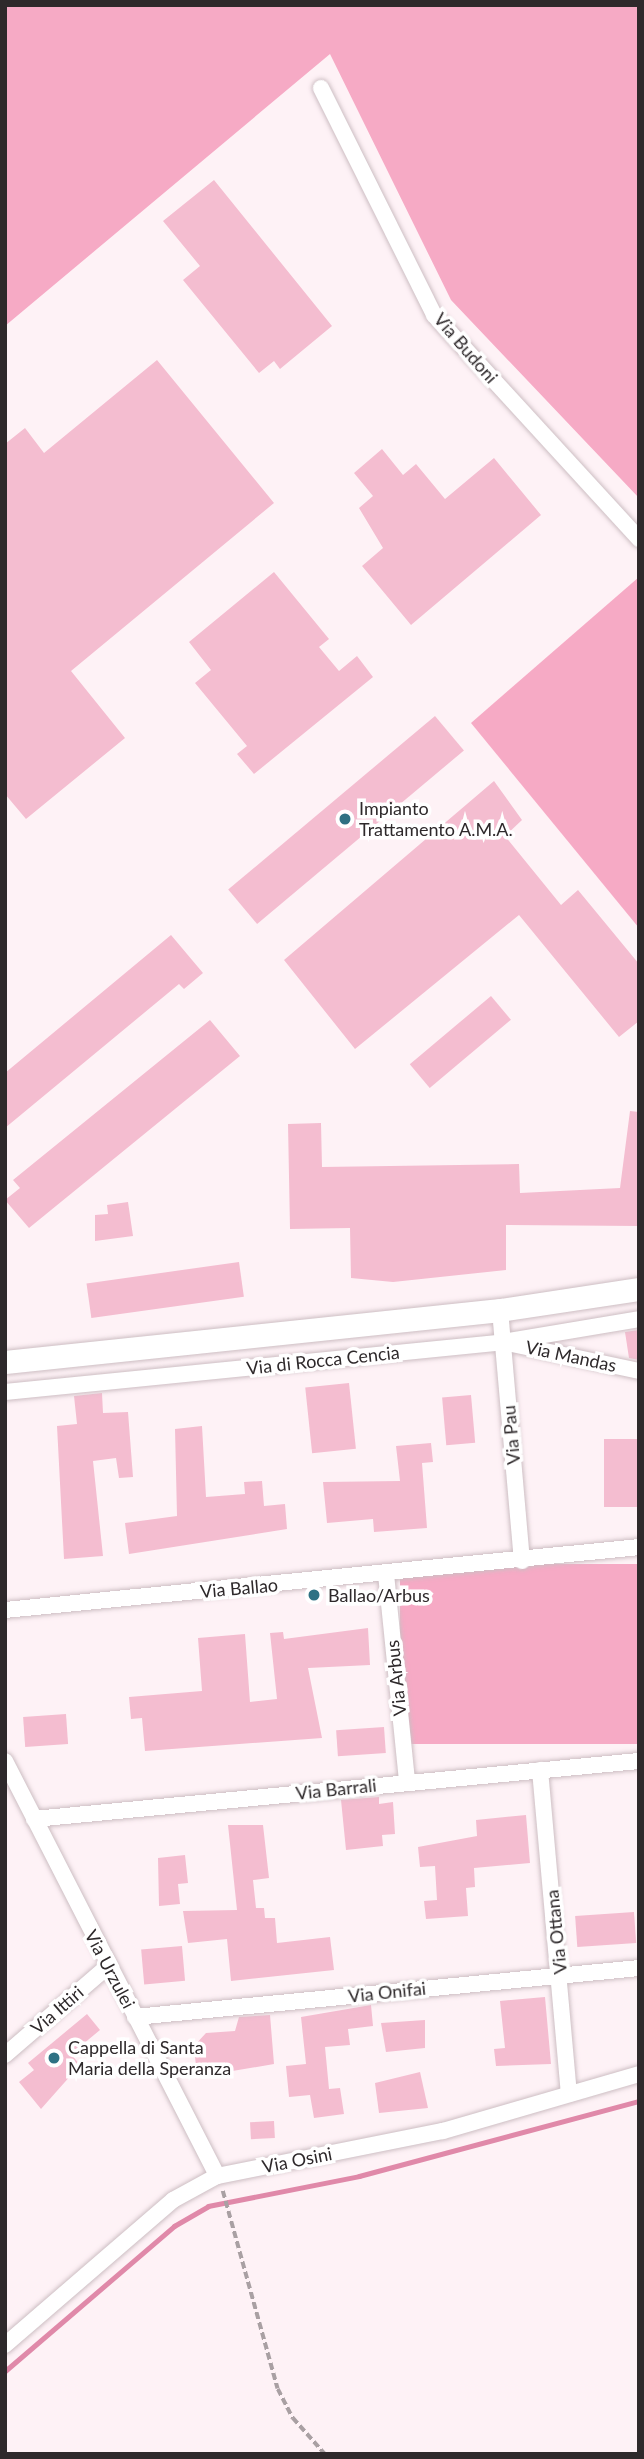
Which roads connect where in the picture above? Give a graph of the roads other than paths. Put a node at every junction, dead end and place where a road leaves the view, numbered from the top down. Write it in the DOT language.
graph roads {
  1 [pos="321,88"];
  2 [pos="639,539"];
  3 [pos="639,1289"];
  4 [pos="500,1310"];
  5 [pos="639,1319"];
  6 [pos="300,1332"];
  7 [pos="502,1342"];
  8 [pos="5,1362"];
  9 [pos="303,1362"];
  10 [pos="639,1371"];
  11 [pos="5,1392"];
  12 [pos="639,1547"];
  13 [pos="522,1560"];
  14 [pos="386,1574"];
  15 [pos="5,1610"];
  16 [pos="639,1760"];
  17 [pos="540,1770"];
  18 [pos="7,1771"];
  19 [pos="407,1782"];
  20 [pos="34,1819"];
  21 [pos="108,1966"];
  22 [pos="639,1968"];
  23 [pos="560,1975"];
  24 [pos="135,2017"];
  25 [pos="5,2055"];
  26 [pos="639,2074"];
  27 [pos="569,2094"];
  28 [pos="217,2176"];
  29 [pos="5,2345"];
  1 -- 2 [label="street, Via Budoni"];
  3 -- 4 [label="main road, Via di Rocca Cencia"];
  4 -- 6 [label="main road, Via di Rocca Cencia"];
  4 -- 7 [label="street, Via Pau"];
  5 -- 7 [label="street, Via di Rocca Cencia"];
  6 -- 8 [label="main road, Via di Rocca Cencia"];
  6 -- 9 [label="street"];
  7 -- 9 [label="street, Via di Rocca Cencia"];
  7 -- 10 [label="street, Via Mandas"];
  7 -- 13 [label="street, Via Pau"];
  9 -- 11 [label="street, Via di Rocca Cencia"];
  12 -- 13 [label="street, Via Ballao"];
  13 -- 14 [label="street, Via Ballao"];
  14 -- 15 [label="street, Via Ballao"];
  14 -- 19 [label="street, Via Arbus"];
  16 -- 17 [label="street, Via Barrali"];
  17 -- 19 [label="street, Via Barrali"];
  17 -- 23 [label="street, Via Ottana"];
  18 -- 20 [label="street, Via Urzulei"];
  19 -- 20 [label="street, Via Barrali"];
  20 -- 21 [label="street, Via Urzulei"];
  21 -- 24 [label="street, Via Urzulei"];
  21 -- 25 [label="street, Via Ittiri"];
  22 -- 23 [label="street, Via Onifai"];
  23 -- 24 [label="street, Via Onifai"];
  23 -- 27 [label="street, Via Ottana"];
  24 -- 28 [label="street, Via Urzulei"];
  26 -- 27 [label="street, Via Osini"];
  27 -- 28 [label="street, Via Osini"];
  28 -- 29 [label="street, Via Osini"];
}
